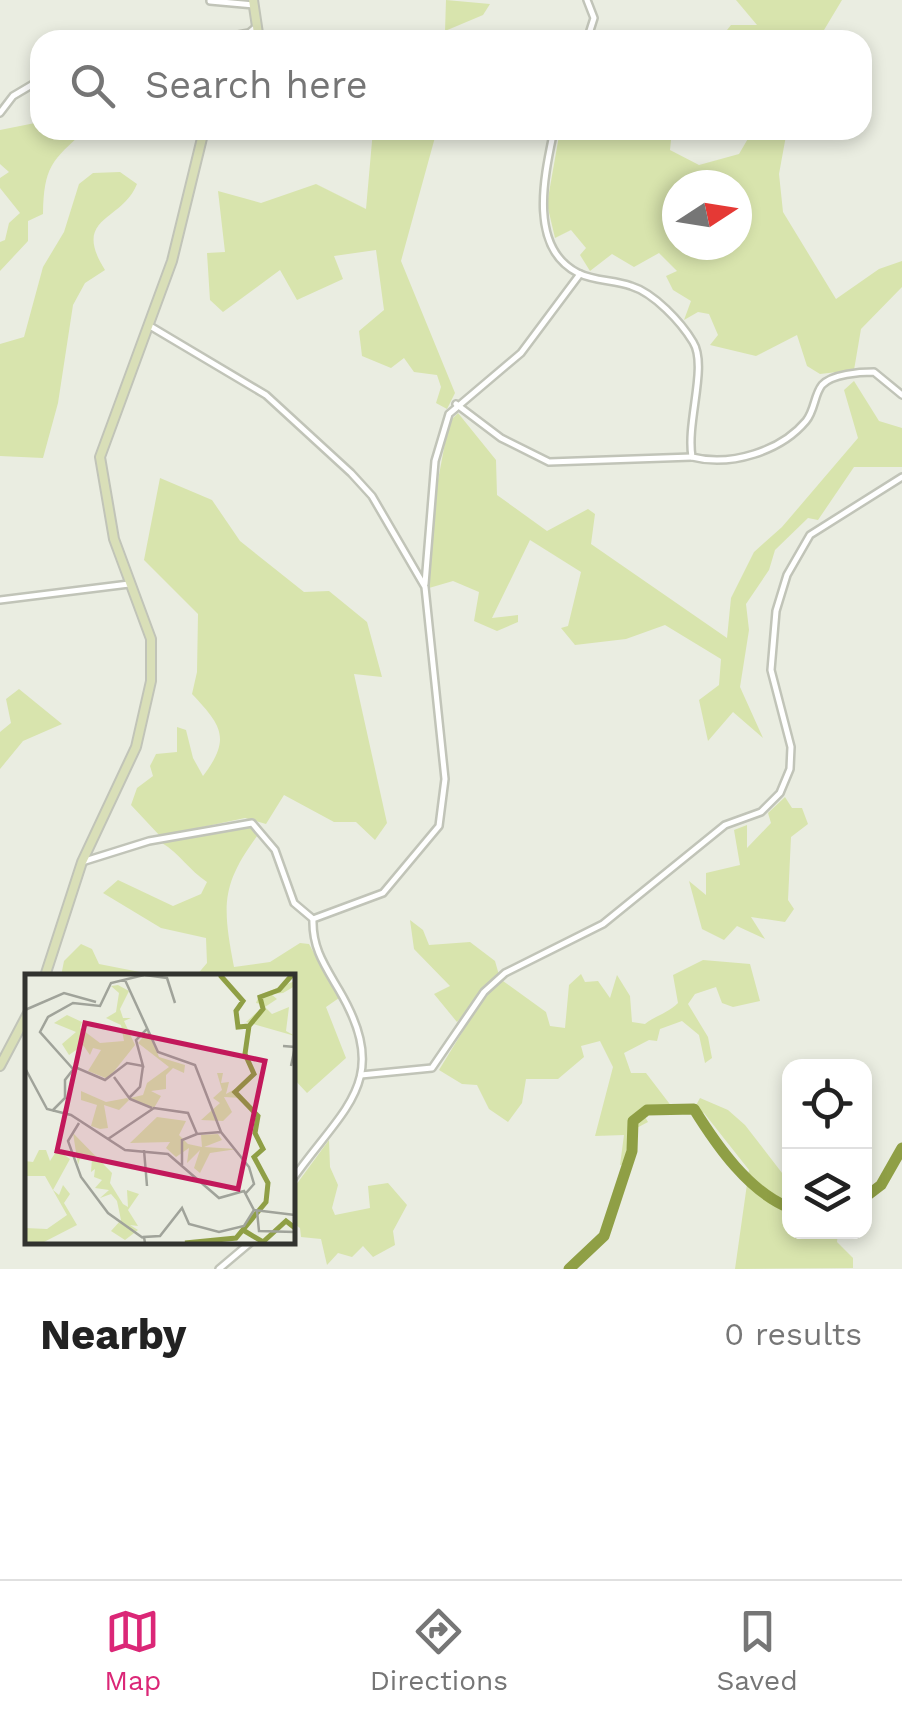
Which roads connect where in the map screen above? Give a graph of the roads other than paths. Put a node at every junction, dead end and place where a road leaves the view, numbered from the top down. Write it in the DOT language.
graph roads {
  1 [pos="587,0"];
  2 [pos="210,1"];
  3 [pos="254,2"];
  4 [pos="258,24"];
  5 [pos="253,30"];
  6 [pos="258,30"];
  7 [pos="590,30"];
  8 [pos="30,86"];
  9 [pos="0,113"];
  10 [pos="202,140"];
  11 [pos="552,140"];
  12 [pos="572,270"];
  13 [pos="580,274"];
  14 [pos="573,282"];
  15 [pos="150,326"];
  16 [pos="902,395"];
  17 [pos="456,404"];
  18 [pos="692,457"];
  19 [pos="902,477"];
  20 [pos="129,584"];
  21 [pos="425,587"];
  22 [pos="0,600"];
  23 [pos="82,862"];
  24 [pos="313,919"];
  25 [pos="47,974"];
  26 [pos="25,1018"];
  27 [pos="0,1066"];
  28 [pos="361,1074"];
  29 [pos="295,1176"];
  30 [pos="249,1244"];
  31 [pos="219,1269"];
  1 -- 7 [label="street"];
  2 -- 3 [label="street"];
  3 -- 4 [label="street"];
  4 -- 5 [label="street"];
  4 -- 6 [label="street"];
  8 -- 9 [label="street"];
  10 -- 15 [label="street"];
  11 -- 12 [label="street"];
  12 -- 13 [label="street"];
  12 -- 14 [label="street"];
  13 -- 14 [label="street"];
  13 -- 18 [label="street"];
  14 -- 17 [label="street"];
  15 -- 20 [label="street"];
  15 -- 21 [label="street"];
  16 -- 18 [label="street"];
  17 -- 18 [label="street"];
  17 -- 21 [label="street"];
  19 -- 28 [label="street"];
  20 -- 22 [label="street"];
  20 -- 23 [label="street"];
  21 -- 24 [label="street"];
  23 -- 24 [label="street"];
  23 -- 25 [label="street"];
  24 -- 28 [label="street"];
  26 -- 27 [label="street"];
  28 -- 29 [label="street"];
  30 -- 31 [label="street"];
}
